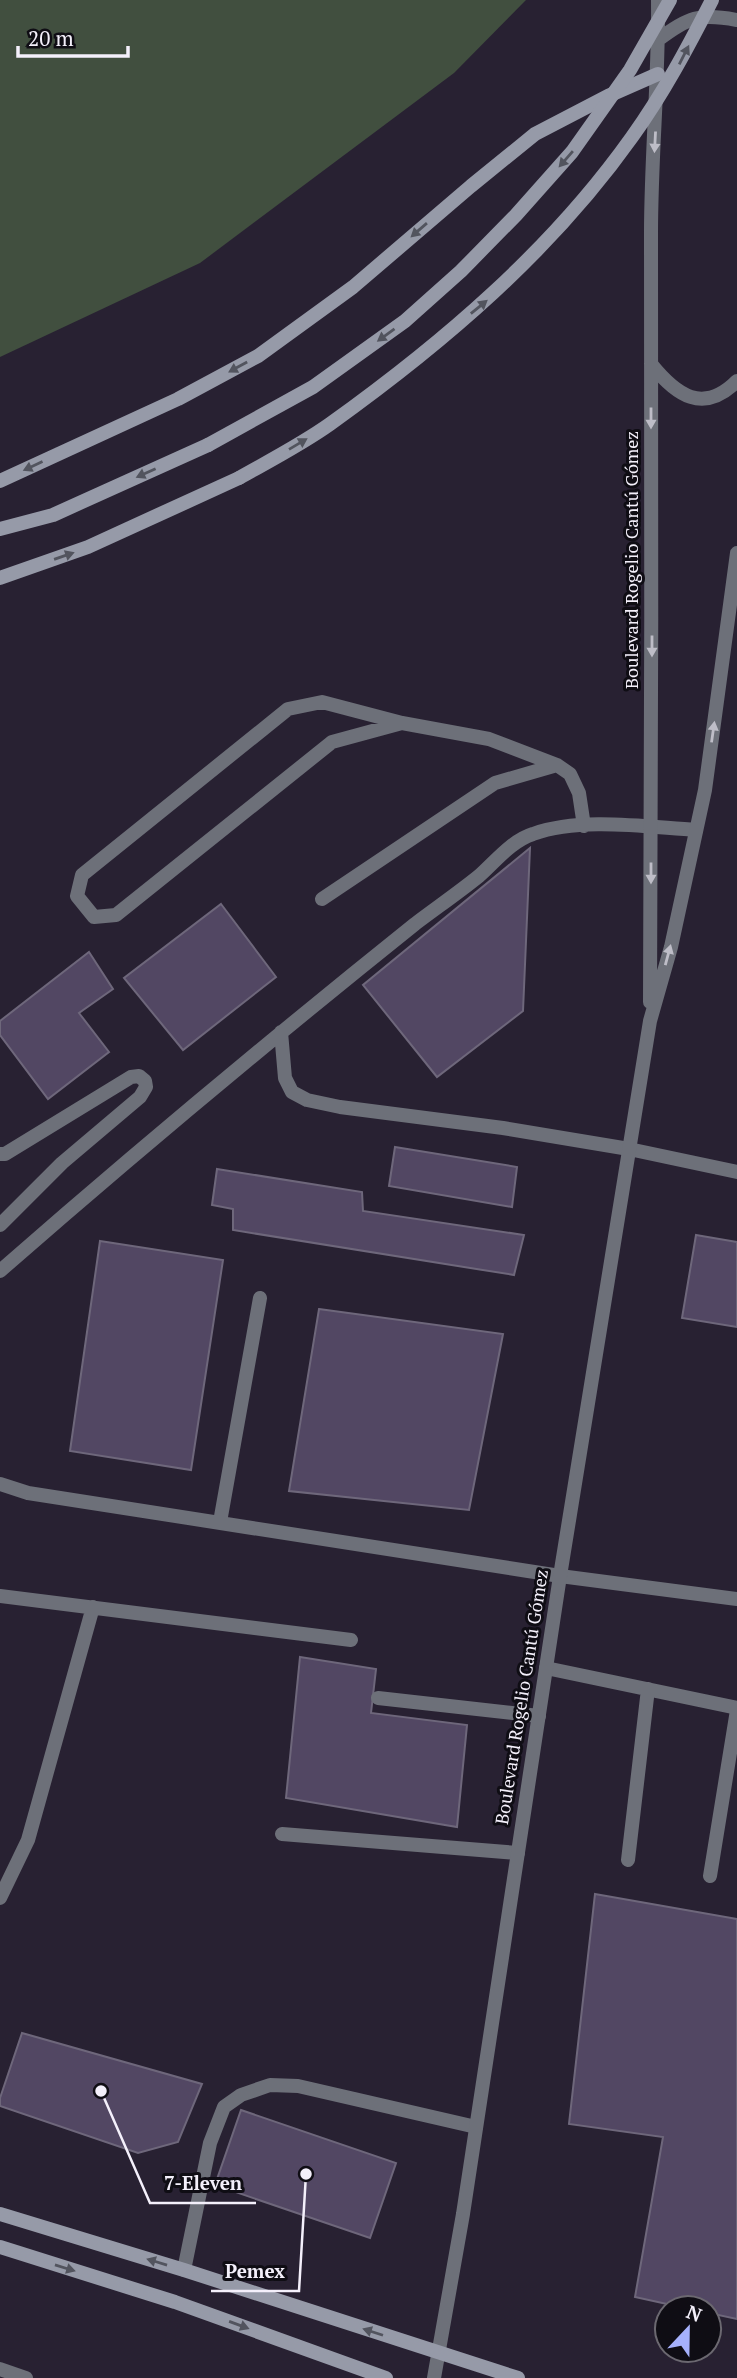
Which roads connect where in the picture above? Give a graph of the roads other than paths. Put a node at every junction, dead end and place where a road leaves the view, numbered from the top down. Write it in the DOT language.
graph roads {
  1 [pos="658,0"];
  2 [pos="670,0"];
  3 [pos="712,0"];
  4 [pos="737,20"];
  5 [pos="659,40"];
  6 [pos="658,74"];
  7 [pos="651,364"];
  8 [pos="737,381"];
  9 [pos="0,481"];
  10 [pos="0,529"];
  11 [pos="737,553"];
  12 [pos="0,578"];
  13 [pos="402,723"];
  14 [pos="557,765"];
  15 [pos="584,826"];
  16 [pos="651,827"];
  17 [pos="696,830"];
  18 [pos="322,899"];
  19 [pos="650,1021"];
  20 [pos="281,1032"];
  21 [pos="629,1149"];
  22 [pos="0,1154"];
  23 [pos="737,1172"];
  24 [pos="0,1225"];
  25 [pos="0,1271"];
  26 [pos="260,1298"];
  27 [pos="0,1485"];
  28 [pos="220,1522"];
  29 [pos="560,1576"];
  30 [pos="0,1596"];
  31 [pos="737,1599"];
  32 [pos="93,1607"];
  33 [pos="351,1640"];
  34 [pos="546,1668"];
  35 [pos="648,1689"];
  36 [pos="378,1699"];
  37 [pos="737,1709"];
  38 [pos="539,1716"];
  39 [pos="282,1834"];
  40 [pos="518,1853"];
  41 [pos="628,1860"];
  42 [pos="710,1876"];
  43 [pos="0,1898"];
  44 [pos="476,2127"];
  45 [pos="0,2214"];
  46 [pos="0,2247"];
  47 [pos="184,2270"];
  48 [pos="438,2354"];
  49 [pos="0,2370"];
  50 [pos="26,2378"];
  51 [pos="386,2378"];
  52 [pos="434,2378"];
  53 [pos="518,2378"];
  1 -- 5 [label="street, Boulevard Rogelio Cantú Gómez"];
  2 -- 10 [label="main road, one-way, bridge"];
  12 -- 3 [label="main road, one-way, bridge"];
  4 -- 5 [label="street"];
  5 -- 6 [label="street, Boulevard Rogelio Cantú Gómez"];
  6 -- 7 [label="street, Boulevard Rogelio Cantú Gómez, one-way"];
  6 -- 9 [label="main road, one-way"];
  7 -- 8 [label="street"];
  7 -- 16 [label="street, Boulevard Rogelio Cantú Gómez, one-way"];
  17 -- 11 [label="street, Boulevard Rogelio Cantú Gómez, one-way"];
  13 -- 13 [label="street"];
  13 -- 14 [label="street"];
  14 -- 15 [label="street"];
  14 -- 18 [label="street"];
  15 -- 16 [label="street"];
  15 -- 20 [label="street"];
  16 -- 17 [label="street"];
  16 -- 19 [label="street, Boulevard Rogelio Cantú Gómez, one-way"];
  19 -- 17 [label="street, Boulevard Rogelio Cantú Gómez, one-way"];
  19 -- 21 [label="street, Boulevard Rogelio Cantú Gómez"];
  20 -- 21 [label="street"];
  20 -- 25 [label="street"];
  21 -- 23 [label="street"];
  21 -- 29 [label="street, Boulevard Rogelio Cantú Gómez"];
  22 -- 24 [label="street"];
  26 -- 28 [label="street"];
  27 -- 28 [label="street"];
  28 -- 29 [label="street"];
  29 -- 31 [label="street"];
  29 -- 34 [label="street, Boulevard Rogelio Cantú Gómez"];
  30 -- 32 [label="street"];
  32 -- 33 [label="street"];
  32 -- 43 [label="street"];
  34 -- 35 [label="street"];
  34 -- 38 [label="street, Boulevard Rogelio Cantú Gómez"];
  35 -- 37 [label="street"];
  35 -- 41 [label="street"];
  36 -- 38 [label="street"];
  37 -- 42 [label="street"];
  38 -- 40 [label="street, Boulevard Rogelio Cantú Gómez"];
  39 -- 40 [label="street"];
  40 -- 44 [label="street, Boulevard Rogelio Cantú Gómez"];
  44 -- 47 [label="street"];
  44 -- 48 [label="street, Boulevard Rogelio Cantú Gómez"];
  47 -- 45 [label="main road, one-way"];
  46 -- 51 [label="main road, one-way"];
  48 -- 47 [label="main road, one-way"];
  48 -- 52 [label="street, Boulevard Rogelio Cantú Gómez"];
  48 -- 53 [label="main road"];
  49 -- 50 [label="street"];
}
